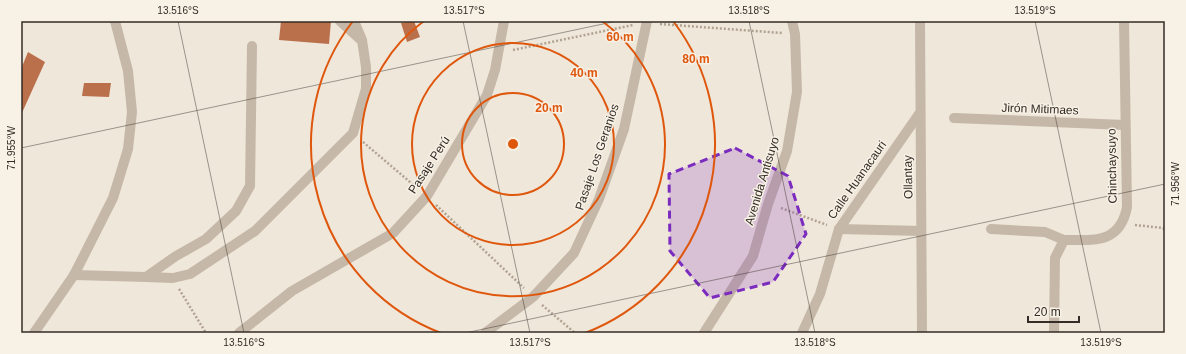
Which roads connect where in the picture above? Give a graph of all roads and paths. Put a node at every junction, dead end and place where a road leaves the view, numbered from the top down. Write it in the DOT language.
graph roads {
  1 [pos="115,21"];
  2 [pos="340,21"];
  3 [pos="354,21"];
  4 [pos="504,21"];
  5 [pos="792,21"];
  6 [pos="920,21"];
  7 [pos="1124,21"];
  8 [pos="647,22"];
  9 [pos="795,34"];
  10 [pos="362,40"];
  11 [pos="252,46"];
  12 [pos="498,53"];
  13 [pos="919,114"];
  14 [pos="954,118"];
  15 [pos="1125,125"];
  16 [pos="353,133"];
  17 [pos="427,196"];
  18 [pos="768,204"];
  19 [pos="1120,225"];
  20 [pos="839,229"];
  21 [pos="991,229"];
  22 [pos="1165,230"];
  23 [pos="921,231"];
  24 [pos="1064,240"];
  25 [pos="74,275"];
  26 [pos="146,277"];
  27 [pos="173,278"];
  28 [pos="533,297"];
  29 [pos="34,333"];
  30 [pos="206,333"];
  31 [pos="239,333"];
  32 [pos="485,333"];
  33 [pos="575,333"];
  34 [pos="704,333"];
  35 [pos="802,333"];
  36 [pos="922,333"];
  37 [pos="1054,333"];
  1 -- 25 [label="street"];
  2 -- 10 [label="street"];
  3 -- 10 [label="street"];
  4 -- 12 [label="street, Pasaje Perú"];
  5 -- 9 [label="street, Avenida Antisuyo"];
  6 -- 13 [label="street, Ollantay"];
  7 -- 15 [label="street, Chinchaysuyo"];
  8 -- 9 [label="path"];
  8 -- 12 [label="path"];
  8 -- 28 [label="street, Pasaje Los Geranios"];
  9 -- 18 [label="street, Avenida Antisuyo"];
  10 -- 16 [label="street"];
  11 -- 26 [label="street"];
  12 -- 17 [label="street, Pasaje Perú"];
  13 -- 20 [label="street, Calle Huanacauri"];
  13 -- 23 [label="street, Ollantay"];
  14 -- 15 [label="street, Jirón Mitimaes"];
  15 -- 19 [label="street, Chinchaysuyo"];
  16 -- 17 [label="path"];
  16 -- 27 [label="street"];
  17 -- 28 [label="path"];
  17 -- 31 [label="street, Pasaje Perú"];
  18 -- 20 [label="path"];
  18 -- 34 [label="street, Avenida Antisuyo"];
  19 -- 22 [label="path"];
  19 -- 24 [label="street, Chinchaysuyo"];
  20 -- 23 [label="street"];
  20 -- 35 [label="street, Calle Huanacauri"];
  21 -- 24 [label="street"];
  23 -- 36 [label="street, Ollantay"];
  24 -- 37 [label="street"];
  25 -- 26 [label="street"];
  25 -- 29 [label="street"];
  26 -- 27 [label="street"];
  27 -- 30 [label="path"];
  28 -- 32 [label="street, Pasaje Los Geranios"];
  28 -- 33 [label="path"];
}
